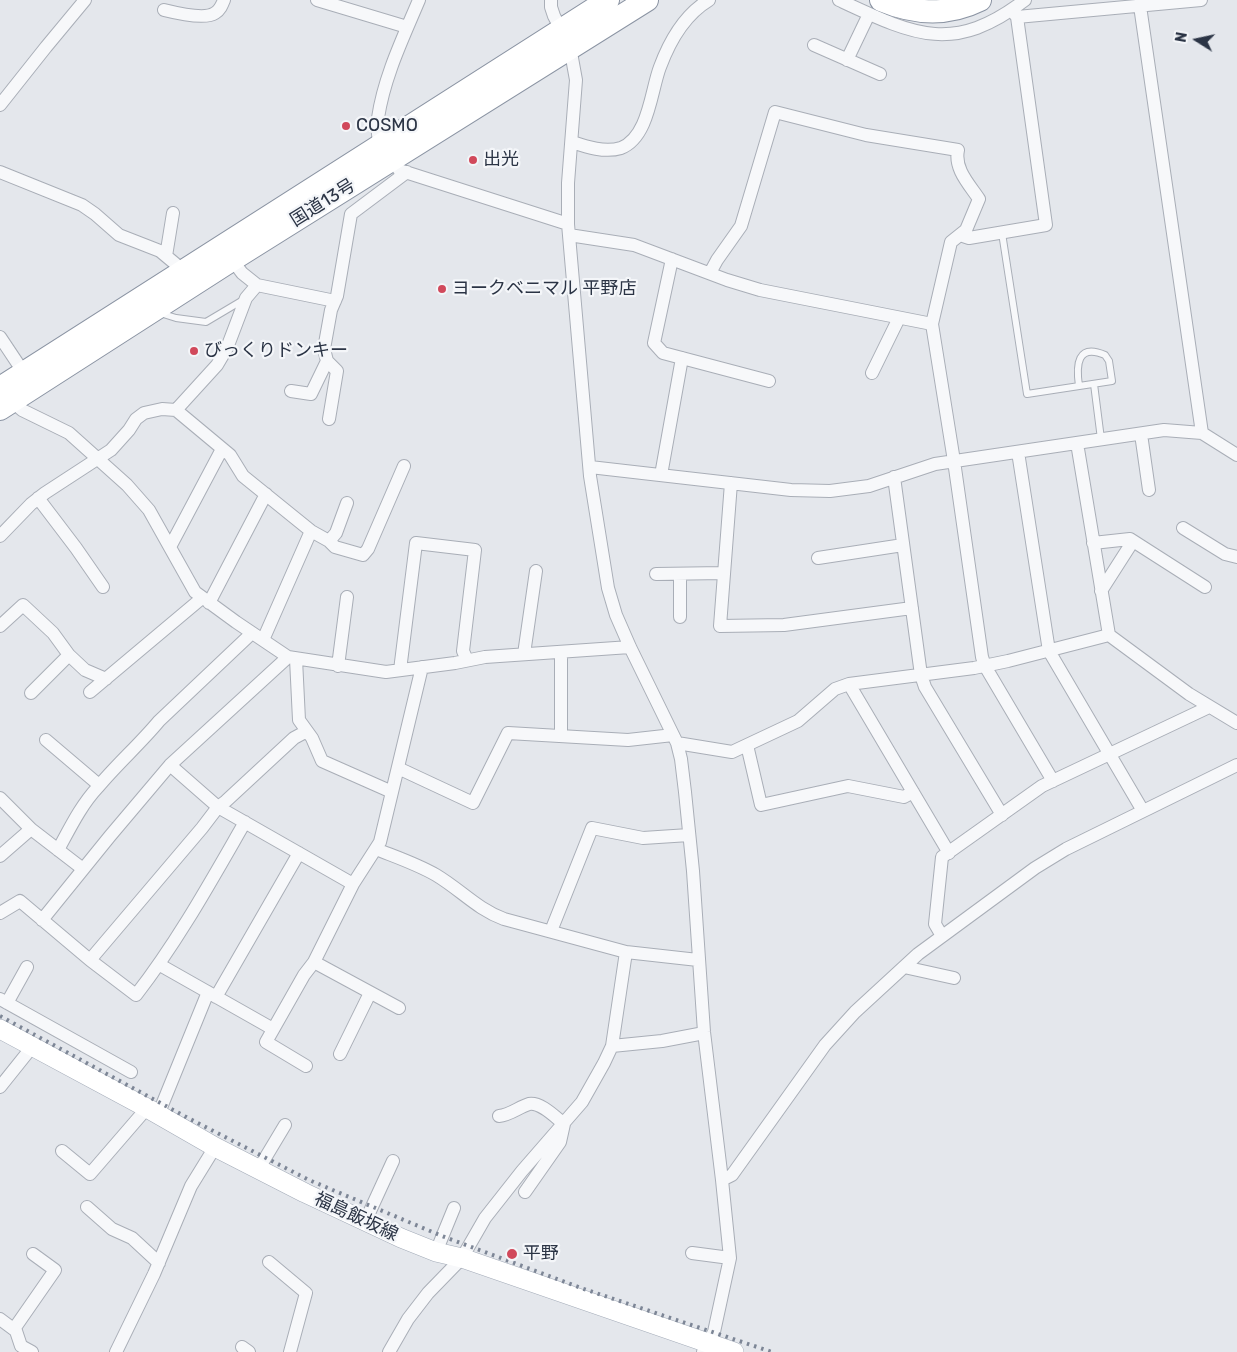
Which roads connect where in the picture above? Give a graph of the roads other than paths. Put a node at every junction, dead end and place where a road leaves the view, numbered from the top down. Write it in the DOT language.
graph roads {
  1 [pos="85,0"];
  2 [pos="224,0"];
  3 [pos="317,0"];
  4 [pos="418,0"];
  5 [pos="551,0"];
  6 [pos="608,0"];
  7 [pos="647,0"];
  8 [pos="709,0"];
  9 [pos="839,0"];
  10 [pos="980,0"];
  11 [pos="1025,0"];
  12 [pos="1201,0"];
  13 [pos="1140,6"];
  14 [pos="875,7"];
  15 [pos="164,10"];
  16 [pos="1014,14"];
  17 [pos="407,27"];
  18 [pos="566,38"];
  19 [pos="814,45"];
  20 [pos="847,60"];
  21 [pos="880,74"];
  22 [pos="0,105"];
  23 [pos="572,142"];
  24 [pos="392,160"];
  25 [pos="0,172"];
  26 [pos="173,213"];
  27 [pos="568,230"];
  28 [pos="1002,232"];
  29 [pos="960,234"];
  30 [pos="227,253"];
  31 [pos="166,256"];
  32 [pos="672,259"];
  33 [pos="184,271"];
  34 [pos="710,273"];
  35 [pos="257,285"];
  36 [pos="246,298"];
  37 [pos="335,300"];
  38 [pos="153,311"];
  39 [pos="899,318"];
  40 [pos="932,324"];
  41 [pos="0,337"];
  42 [pos="682,358"];
  43 [pos="327,361"];
  44 [pos="24,373"];
  45 [pos="872,373"];
  46 [pos="769,381"];
  47 [pos="1094,384"];
  48 [pos="1079,386"];
  49 [pos="291,391"];
  50 [pos="4,400"];
  51 [pos="176,410"];
  52 [pos="329,419"];
  53 [pos="1202,433"];
  54 [pos="1141,434"];
  55 [pos="1101,440"];
  56 [pos="1077,443"];
  57 [pos="222,449"];
  58 [pos="1018,452"];
  59 [pos="1237,455"];
  60 [pos="97,457"];
  61 [pos="954,461"];
  62 [pos="404,466"];
  63 [pos="590,468"];
  64 [pos="661,475"];
  65 [pos="894,477"];
  66 [pos="731,483"];
  67 [pos="1149,490"];
  68 [pos="266,494"];
  69 [pos="38,498"];
  70 [pos="346,503"];
  71 [pos="1183,528"];
  72 [pos="311,532"];
  73 [pos="0,536"];
  74 [pos="1133,541"];
  75 [pos="329,542"];
  76 [pos="1093,542"];
  77 [pos="903,546"];
  78 [pos="170,548"];
  79 [pos="1237,557"];
  80 [pos="818,558"];
  81 [pos="536,571"];
  82 [pos="724,573"];
  83 [pos="656,574"];
  84 [pos="680,574"];
  85 [pos="103,587"];
  86 [pos="1206,587"];
  87 [pos="1101,591"];
  88 [pos="347,597"];
  89 [pos="205,601"];
  90 [pos="912,608"];
  91 [pos="680,617"];
  92 [pos="0,626"];
  93 [pos="252,633"];
  94 [pos="1109,635"];
  95 [pos="263,640"];
  96 [pos="630,647"];
  97 [pos="1049,651"];
  98 [pos="561,652"];
  99 [pos="524,654"];
  100 [pos="70,655"];
  101 [pos="292,658"];
  102 [pos="467,660"];
  103 [pos="338,666"];
  104 [pos="985,666"];
  105 [pos="422,667"];
  106 [pos="400,670"];
  107 [pos="921,675"];
  108 [pos="106,679"];
  109 [pos="849,684"];
  110 [pos="90,692"];
  111 [pos="31,693"];
  112 [pos="1209,707"];
  113 [pos="1237,722"];
  114 [pos="307,731"];
  115 [pos="561,736"];
  116 [pos="675,739"];
  117 [pos="46,740"];
  118 [pos="747,745"];
  119 [pos="1109,754"];
  120 [pos="170,765"];
  121 [pos="1237,765"];
  122 [pos="398,768"];
  123 [pos="1053,781"];
  124 [pos="99,785"];
  125 [pos="392,792"];
  126 [pos="913,792"];
  127 [pos="0,798"];
  128 [pos="218,807"];
  129 [pos="1143,811"];
  130 [pos="1002,815"];
  131 [pos="245,822"];
  132 [pos="31,829"];
  133 [pos="689,835"];
  134 [pos="376,849"];
  135 [pos="58,850"];
  136 [pos="949,852"];
  137 [pos="299,853"];
  138 [pos="0,856"];
  139 [pos="83,869"];
  140 [pos="353,884"];
  141 [pos="0,914"];
  142 [pos="42,920"];
  143 [pos="551,931"];
  144 [pos="942,936"];
  145 [pos="626,952"];
  146 [pos="90,960"];
  147 [pos="698,960"];
  148 [pos="314,962"];
  149 [pos="160,965"];
  150 [pos="27,967"];
  151 [pos="904,967"];
  152 [pos="954,978"];
  153 [pos="370,993"];
  154 [pos="212,994"];
  155 [pos="4,1001"];
  156 [pos="398,1008"];
  157 [pos="0,1029"];
  158 [pos="273,1029"];
  159 [pos="704,1033"];
  160 [pos="612,1046"];
  161 [pos="32,1047"];
  162 [pos="340,1054"];
  163 [pos="306,1066"];
  164 [pos="131,1072"];
  165 [pos="0,1087"];
  166 [pos="152,1111"];
  167 [pos="499,1116"];
  168 [pos="564,1124"];
  169 [pos="285,1125"];
  170 [pos="215,1147"];
  171 [pos="62,1151"];
  172 [pos="394,1161"];
  173 [pos="258,1170"];
  174 [pos="722,1180"];
  175 [pos="525,1192"];
  176 [pos="87,1207"];
  177 [pos="454,1208"];
  178 [pos="365,1222"];
  179 [pos="436,1252"];
  180 [pos="692,1253"];
  181 [pos="33,1254"];
  182 [pos="462,1258"];
  183 [pos="730,1258"];
  184 [pos="269,1262"];
  185 [pos="159,1263"];
  186 [pos="0,1319"];
  187 [pos="14,1329"];
  188 [pos="706,1348"];
  189 [pos="23,1350"];
  190 [pos="116,1352"];
  191 [pos="290,1352"];
  192 [pos="389,1352"];
  193 [pos="734,1352"];
  1 -- 22 [label="street"];
  2 -- 15 [label="street"];
  3 -- 17 [label="street"];
  4 -- 17 [label="street"];
  5 -- 18 [label="street"];
  6 -- 18 [label="highway, 国道13号"];
  7 -- 18 [label="highway, 国道13号"];
  8 -- 23 [label="street"];
  9 -- 14 [label="street"];
  10 -- 14 [label="highway"];
  11 -- 16 [label="street"];
  12 -- 13 [label="street"];
  13 -- 16 [label="street"];
  13 -- 53 [label="street"];
  14 -- 16 [label="street"];
  14 -- 20 [label="street"];
  16 -- 28 [label="street"];
  17 -- 24 [label="street"];
  18 -- 23 [label="street"];
  18 -- 24 [label="highway, 国道13号"];
  19 -- 20 [label="street"];
  20 -- 21 [label="street"];
  23 -- 27 [label="street"];
  24 -- 27 [label="street"];
  24 -- 30 [label="highway, 国道13号"];
  24 -- 37 [label="street"];
  25 -- 31 [label="street"];
  26 -- 31 [label="street"];
  27 -- 32 [label="street"];
  27 -- 63 [label="street"];
  28 -- 29 [label="street"];
  28 -- 48 [label="lane"];
  29 -- 34 [label="street"];
  29 -- 40 [label="street"];
  30 -- 33 [label="highway, 国道13号"];
  30 -- 35 [label="street"];
  30 -- 38 [label="highway, 国道13号"];
  31 -- 33 [label="street"];
  32 -- 34 [label="street"];
  32 -- 42 [label="street"];
  33 -- 44 [label="highway, 国道13号"];
  34 -- 39 [label="street"];
  35 -- 36 [label="street"];
  35 -- 37 [label="street"];
  36 -- 38 [label="lane"];
  36 -- 51 [label="street"];
  37 -- 43 [label="street"];
  38 -- 50 [label="highway, 国道13号"];
  39 -- 40 [label="street"];
  39 -- 45 [label="street"];
  40 -- 61 [label="street"];
  41 -- 44 [label="street"];
  42 -- 46 [label="street"];
  42 -- 64 [label="street"];
  43 -- 49 [label="street"];
  43 -- 52 [label="street"];
  44 -- 50 [label="highway, 国道13号"];
  47 -- 48 [label="lane"];
  47 -- 48 [label="lane"];
  47 -- 55 [label="lane"];
  50 -- 60 [label="street"];
  51 -- 57 [label="street"];
  51 -- 60 [label="street"];
  53 -- 54 [label="street"];
  53 -- 59 [label="street"];
  54 -- 55 [label="street"];
  54 -- 67 [label="street"];
  55 -- 56 [label="street"];
  56 -- 58 [label="street"];
  56 -- 76 [label="street"];
  57 -- 68 [label="street"];
  57 -- 78 [label="street"];
  58 -- 61 [label="street"];
  58 -- 97 [label="street"];
  60 -- 69 [label="street"];
  60 -- 78 [label="street"];
  61 -- 65 [label="street"];
  61 -- 104 [label="street"];
  62 -- 75 [label="street"];
  63 -- 64 [label="street"];
  63 -- 96 [label="street"];
  64 -- 66 [label="street"];
  65 -- 66 [label="street"];
  65 -- 77 [label="street"];
  66 -- 82 [label="street"];
  68 -- 72 [label="street"];
  68 -- 89 [label="street"];
  69 -- 73 [label="street"];
  69 -- 85 [label="street"];
  70 -- 75 [label="street"];
  71 -- 79 [label="street"];
  72 -- 75 [label="street"];
  72 -- 95 [label="street"];
  74 -- 76 [label="street"];
  74 -- 86 [label="street"];
  74 -- 87 [label="street"];
  76 -- 87 [label="street"];
  77 -- 80 [label="street"];
  77 -- 90 [label="street"];
  78 -- 89 [label="street"];
  81 -- 99 [label="street"];
  82 -- 84 [label="street"];
  82 -- 90 [label="street"];
  83 -- 84 [label="street"];
  84 -- 91 [label="street"];
  87 -- 94 [label="street"];
  88 -- 103 [label="street"];
  89 -- 93 [label="street"];
  89 -- 108 [label="street"];
  90 -- 107 [label="street"];
  92 -- 100 [label="street"];
  93 -- 95 [label="street"];
  93 -- 124 [label="street"];
  94 -- 97 [label="street"];
  94 -- 112 [label="street"];
  95 -- 101 [label="street"];
  96 -- 98 [label="street"];
  96 -- 116 [label="street"];
  97 -- 104 [label="street"];
  97 -- 119 [label="street"];
  98 -- 99 [label="street"];
  98 -- 115 [label="street"];
  99 -- 102 [label="street"];
  100 -- 108 [label="street"];
  100 -- 111 [label="street"];
  101 -- 103 [label="street"];
  101 -- 114 [label="street"];
  101 -- 120 [label="street"];
  102 -- 105 [label="street"];
  102 -- 106 [label="street"];
  103 -- 106 [label="street"];
  104 -- 107 [label="street"];
  104 -- 123 [label="street"];
  105 -- 106 [label="street"];
  105 -- 122 [label="street"];
  107 -- 109 [label="street"];
  107 -- 130 [label="street"];
  108 -- 110 [label="street"];
  109 -- 118 [label="street"];
  109 -- 126 [label="street"];
  112 -- 113 [label="street"];
  112 -- 119 [label="street"];
  114 -- 125 [label="street"];
  114 -- 128 [label="street"];
  115 -- 116 [label="street"];
  115 -- 122 [label="street"];
  116 -- 118 [label="street"];
  116 -- 133 [label="street"];
  117 -- 124 [label="street"];
  118 -- 126 [label="street"];
  119 -- 123 [label="street"];
  119 -- 129 [label="street"];
  120 -- 128 [label="street"];
  120 -- 139 [label="street"];
  121 -- 129 [label="street"];
  122 -- 125 [label="street"];
  123 -- 130 [label="street"];
  124 -- 135 [label="street"];
  125 -- 134 [label="street"];
  126 -- 136 [label="street"];
  127 -- 132 [label="street"];
  128 -- 131 [label="street"];
  128 -- 146 [label="street"];
  129 -- 144 [label="street"];
  130 -- 136 [label="street"];
  131 -- 137 [label="street"];
  131 -- 149 [label="street"];
  132 -- 135 [label="street"];
  132 -- 138 [label="street"];
  133 -- 143 [label="street"];
  133 -- 147 [label="street"];
  134 -- 140 [label="street"];
  134 -- 143 [label="street"];
  135 -- 139 [label="street"];
  136 -- 144 [label="street"];
  137 -- 140 [label="street"];
  137 -- 154 [label="street"];
  139 -- 142 [label="street"];
  140 -- 148 [label="street"];
  141 -- 142 [label="street"];
  142 -- 146 [label="street"];
  143 -- 145 [label="street"];
  144 -- 151 [label="street"];
  145 -- 147 [label="street"];
  145 -- 160 [label="street"];
  146 -- 149 [label="street"];
  147 -- 159 [label="street"];
  148 -- 153 [label="street"];
  148 -- 158 [label="street"];
  149 -- 154 [label="street"];
  150 -- 155 [label="street"];
  151 -- 152 [label="street"];
  151 -- 174 [label="street"];
  153 -- 156 [label="street"];
  153 -- 162 [label="street"];
  154 -- 158 [label="street"];
  154 -- 166 [label="street"];
  155 -- 164 [label="street"];
  157 -- 161 [label="main road, 福島飯坂線"];
  158 -- 163 [label="street"];
  159 -- 160 [label="street"];
  159 -- 174 [label="street"];
  160 -- 168 [label="street"];
  161 -- 165 [label="street"];
  161 -- 166 [label="main road, 福島飯坂線"];
  166 -- 170 [label="main road, 福島飯坂線"];
  166 -- 171 [label="street"];
  167 -- 168 [label="street"];
  168 -- 175 [label="street"];
  168 -- 182 [label="street"];
  169 -- 173 [label="street"];
  170 -- 173 [label="main road, 福島飯坂線"];
  170 -- 185 [label="street"];
  172 -- 178 [label="street"];
  173 -- 178 [label="main road, 福島飯坂線"];
  174 -- 183 [label="street"];
  176 -- 185 [label="street"];
  177 -- 179 [label="street"];
  178 -- 179 [label="main road, 福島飯坂線"];
  179 -- 182 [label="main road, 福島飯坂線"];
  180 -- 183 [label="street"];
  181 -- 187 [label="street"];
  182 -- 188 [label="main road, 福島飯坂線"];
  182 -- 192 [label="street"];
  183 -- 188 [label="street"];
  184 -- 191 [label="street"];
  185 -- 190 [label="street"];
  186 -- 187 [label="street"];
  187 -- 189 [label="street"];
  188 -- 193 [label="main road, 福島飯坂線"];
}
